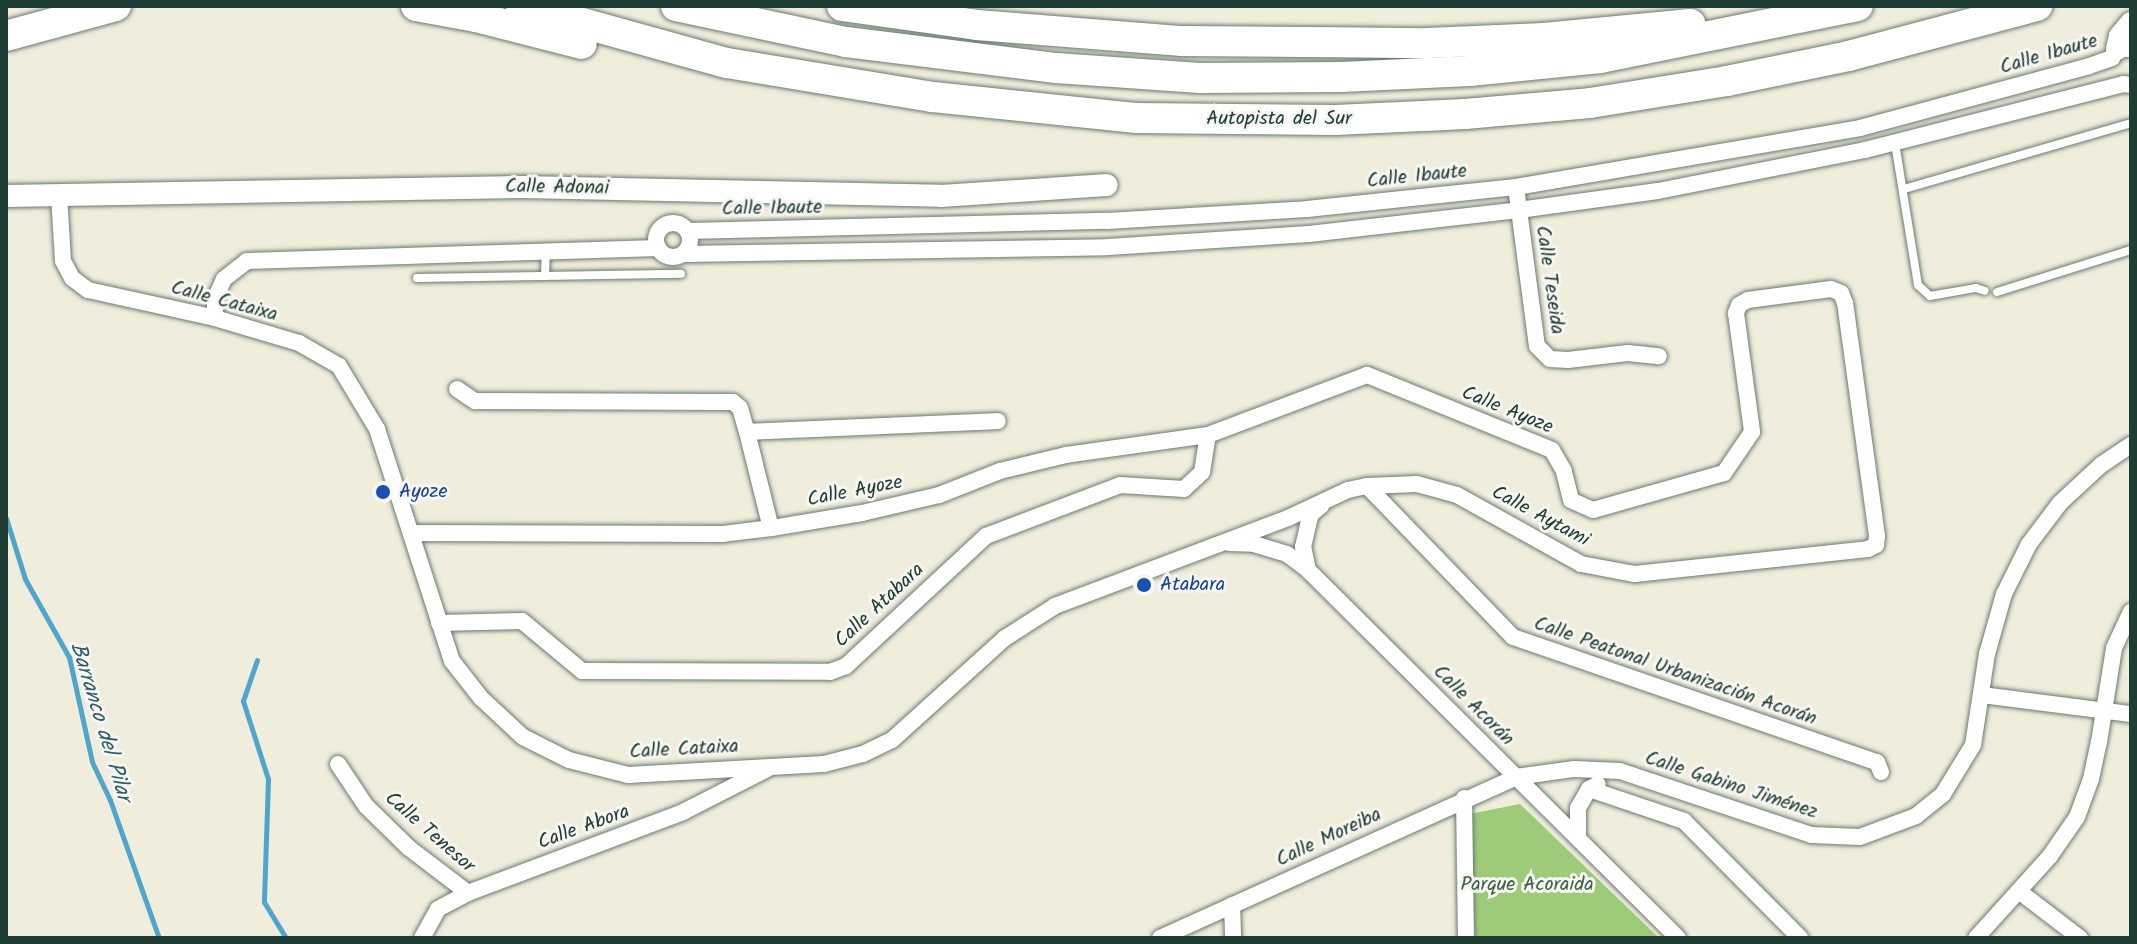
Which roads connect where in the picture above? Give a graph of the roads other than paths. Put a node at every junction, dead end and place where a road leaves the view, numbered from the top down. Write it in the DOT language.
graph roads {
  1 [pos="116,6"];
  2 [pos="416,6"];
  3 [pos="521,6"];
  4 [pos="676,6"];
  5 [pos="842,6"];
  6 [pos="1858,6"];
  7 [pos="2037,6"];
  8 [pos="2131,23"];
  9 [pos="1731,33"];
  10 [pos="6,36"];
  11 [pos="2124,49"];
  12 [pos="727,63"];
  13 [pos="2131,85"];
  14 [pos="2131,123"];
  15 [pos="1860,128"];
  16 [pos="1895,143"];
  17 [pos="1865,150"];
  18 [pos="1107,185"];
  19 [pos="1516,187"];
  20 [pos="1904,189"];
  21 [pos="59,195"];
  22 [pos="6,196"];
  23 [pos="1519,210"];
  24 [pos="1107,221"];
  25 [pos="1000,224"];
  26 [pos="688,231"];
  27 [pos="1108,247"];
  28 [pos="658,248"];
  29 [pos="1001,250"];
  30 [pos="2131,250"];
  31 [pos="546,252"];
  32 [pos="684,254"];
  33 [pos="681,274"];
  34 [pos="545,276"];
  35 [pos="417,278"];
  36 [pos="1985,291"];
  37 [pos="1997,292"];
  38 [pos="215,318"];
  39 [pos="1659,356"];
  40 [pos="457,389"];
  41 [pos="998,421"];
  42 [pos="747,432"];
  43 [pos="1208,435"];
  44 [pos="2131,445"];
  45 [pos="1367,486"];
  46 [pos="1332,497"];
  47 [pos="1288,518"];
  48 [pos="771,528"];
  49 [pos="411,533"];
  50 [pos="1219,542"];
  51 [pos="1876,545"];
  52 [pos="1308,570"];
  53 [pos="2131,612"];
  54 [pos="439,623"];
  55 [pos="1982,695"];
  56 [pos="2102,710"];
  57 [pos="2131,714"];
  58 [pos="338,764"];
  59 [pos="772,766"];
  60 [pos="1620,771"];
  61 [pos="1881,772"];
  62 [pos="1516,777"];
  63 [pos="1589,789"];
  64 [pos="1464,798"];
  65 [pos="1578,836"];
  66 [pos="2020,892"];
  67 [pos="468,893"];
  68 [pos="1232,905"];
  69 [pos="422,938"];
  70 [pos="1160,938"];
  71 [pos="1233,938"];
  72 [pos="1466,938"];
  73 [pos="1678,938"];
  74 [pos="1800,938"];
  75 [pos="1976,938"];
  76 [pos="2080,938"];
  1 -- 10 [label="highway"];
  2 -- 12 [label="highway"];
  3 -- 12 [label="highway, Autopista del Sur"];
  4 -- 9 [label="highway, Autopista del Sur"];
  5 -- 9 [label="highway"];
  6 -- 9 [label="highway, Autopista del Sur"];
  7 -- 12 [label="highway, Autopista del Sur"];
  8 -- 11 [label="street"];
  11 -- 15 [label="street, Calle Ibaute"];
  13 -- 16 [label="street"];
  14 -- 20 [label="lane"];
  15 -- 17 [label="street"];
  15 -- 19 [label="street, Calle Ibaute"];
  16 -- 17 [label="street"];
  16 -- 20 [label="lane"];
  17 -- 23 [label="street"];
  18 -- 21 [label="street, Calle Adonai"];
  19 -- 23 [label="street, Calle Teseida"];
  19 -- 24 [label="street, Calle Ibaute"];
  20 -- 36 [label="lane"];
  21 -- 22 [label="street, Calle Adonai"];
  21 -- 38 [label="street, Calle Cataixa"];
  23 -- 27 [label="street"];
  23 -- 39 [label="street, Calle Teseida"];
  24 -- 25 [label="street, Calle Ibaute"];
  24 -- 27 [label="street"];
  25 -- 26 [label="street, Calle Ibaute"];
  25 -- 29 [label="street"];
  26 -- 28 [label="street"];
  26 -- 32 [label="street"];
  27 -- 29 [label="street"];
  28 -- 31 [label="street"];
  28 -- 32 [label="street"];
  29 -- 32 [label="street"];
  30 -- 37 [label="lane"];
  31 -- 34 [label="lane"];
  31 -- 38 [label="street"];
  33 -- 34 [label="lane"];
  34 -- 35 [label="lane"];
  38 -- 49 [label="street, Calle Cataixa"];
  40 -- 42 [label="street"];
  41 -- 42 [label="street"];
  42 -- 48 [label="street"];
  43 -- 48 [label="street, Calle Ayoze"];
  43 -- 51 [label="street, Calle Ayoze"];
  43 -- 54 [label="street, Calle Atabara"];
  44 -- 55 [label="street, Calle Gabino Jiménez"];
  45 -- 46 [label="street, Calle Aytami"];
  45 -- 51 [label="street, Calle Aytami"];
  45 -- 61 [label="street, Calle Peatonal Urbanización Acorán"];
  46 -- 47 [label="street, Calle Aytami"];
  46 -- 52 [label="street"];
  47 -- 50 [label="street, Calle Cataixa"];
  48 -- 49 [label="street, Calle Ayoze"];
  49 -- 54 [label="street, Calle Cataixa"];
  50 -- 52 [label="street, Calle Acorán"];
  50 -- 59 [label="street, Calle Cataixa"];
  52 -- 62 [label="street, Calle Acorán"];
  53 -- 56 [label="street"];
  54 -- 59 [label="street, Calle Cataixa"];
  55 -- 56 [label="street"];
  55 -- 60 [label="street, Calle Gabino Jiménez"];
  56 -- 57 [label="street"];
  56 -- 66 [label="street"];
  58 -- 67 [label="street, Calle Tenesor"];
  59 -- 67 [label="street, Calle Abora"];
  60 -- 62 [label="street, Calle Gabino Jiménez"];
  60 -- 63 [label="street"];
  62 -- 64 [label="street, Calle Moreiba"];
  62 -- 65 [label="street, Calle Acorán"];
  63 -- 65 [label="street"];
  63 -- 74 [label="street"];
  64 -- 68 [label="street, Calle Moreiba"];
  64 -- 72 [label="street"];
  65 -- 73 [label="street, Calle Acorán"];
  66 -- 75 [label="street"];
  66 -- 76 [label="street"];
  67 -- 69 [label="street, Calle Abora"];
  68 -- 70 [label="street, Calle Moreiba"];
  68 -- 71 [label="street"];
}
